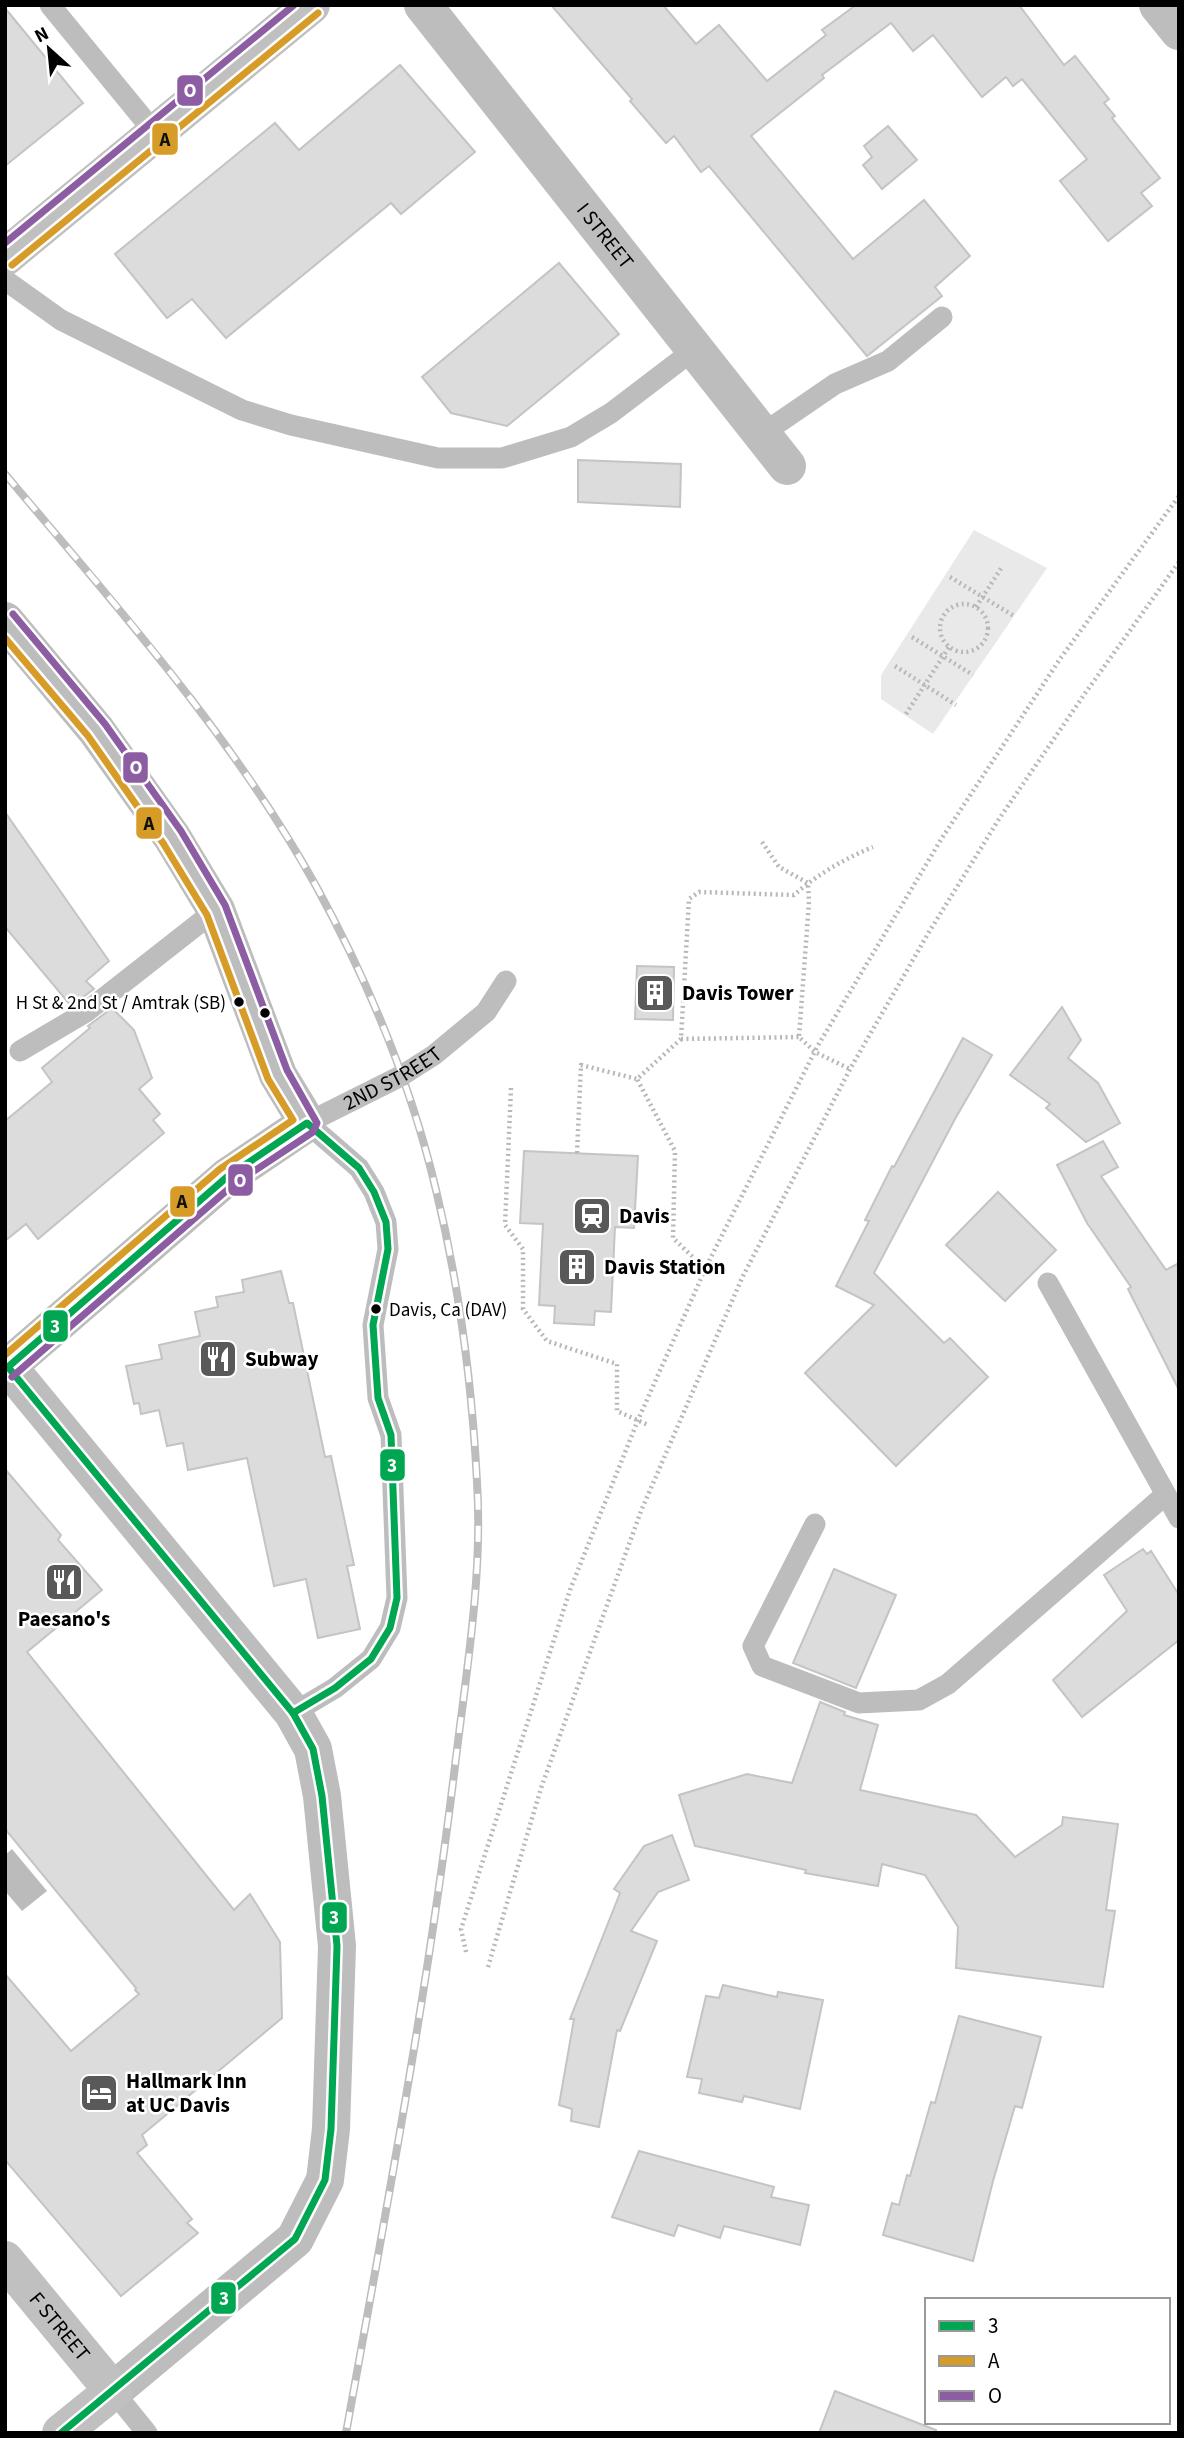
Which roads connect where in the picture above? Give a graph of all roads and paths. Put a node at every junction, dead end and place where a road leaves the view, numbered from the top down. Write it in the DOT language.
graph roads {
  1 [pos="50,5"];
  2 [pos="311,5"];
  3 [pos="423,5"];
  4 [pos="1158,5"];
  5 [pos="1179,31"];
  6 [pos="155,133"];
  7 [pos="5,257"];
  8 [pos="5,280"];
  9 [pos="942,317"];
  10 [pos="695,349"];
  11 [pos="762,434"];
  12 [pos="787,466"];
  13 [pos="1179,496"];
  14 [pos="1179,562"];
  15 [pos="1002,567"];
  16 [pos="950,577"];
  17 [pos="983,596"];
  18 [pos="976,607"];
  19 [pos="1014,616"];
  20 [pos="5,621"];
  21 [pos="912,637"];
  22 [pos="949,647"];
  23 [pos="943,657"];
  24 [pos="895,666"];
  25 [pos="973,675"];
  26 [pos="924,686"];
  27 [pos="956,705"];
  28 [pos="906,714"];
  29 [pos="762,842"];
  30 [pos="873,847"];
  31 [pos="808,883"];
  32 [pos="216,910"];
  33 [pos="506,981"];
  34 [pos="799,1037"];
  35 [pos="681,1040"];
  36 [pos="20,1051"];
  37 [pos="815,1052"];
  38 [pos="850,1069"];
  39 [pos="637,1079"];
  40 [pos="511,1088"];
  41 [pos="307,1124"];
  42 [pos="577,1153"];
  43 [pos="707,1265"];
  44 [pos="717,1268"];
  45 [pos="1048,1283"];
  46 [pos="6,1367"];
  47 [pos="638,1420"];
  48 [pos="648,1425"];
  49 [pos="1165,1495"];
  50 [pos="1179,1518"];
  51 [pos="815,1524"];
  52 [pos="293,1713"];
  53 [pos="466,1952"];
  54 [pos="488,1967"];
  55 [pos="5,2260"];
  56 [pos="113,2391"];
  57 [pos="61,2433"];
  58 [pos="147,2433"];
  1 -- 6 [label="lane"];
  2 -- 6 [label="street"];
  3 -- 10 [label="street, I STREET"];
  4 -- 5 [label="street"];
  6 -- 7 [label="street"];
  8 -- 10 [label="lane"];
  9 -- 11 [label="lane"];
  10 -- 11 [label="street, I STREET"];
  11 -- 12 [label="street, I STREET"];
  13 -- 37 [label="path"];
  14 -- 38 [label="path"];
  15 -- 17 [label="path"];
  16 -- 17 [label="path"];
  17 -- 18 [label="path"];
  17 -- 19 [label="path"];
  18 -- 22 [label="path"];
  18 -- 22 [label="path"];
  20 -- 32 [label="street"];
  21 -- 23 [label="path"];
  22 -- 23 [label="path"];
  23 -- 25 [label="path"];
  23 -- 26 [label="path"];
  24 -- 26 [label="path"];
  26 -- 27 [label="path"];
  26 -- 28 [label="path"];
  29 -- 31 [label="path"];
  30 -- 31 [label="path"];
  31 -- 34 [label="path"];
  31 -- 35 [label="path"];
  32 -- 36 [label="lane"];
  32 -- 41 [label="street"];
  33 -- 41 [label="lane, 2ND STREET"];
  34 -- 35 [label="path"];
  34 -- 37 [label="path"];
  35 -- 39 [label="path"];
  37 -- 38 [label="path"];
  37 -- 43 [label="path"];
  38 -- 54 [label="path"];
  39 -- 42 [label="path"];
  39 -- 43 [label="path"];
  40 -- 47 [label="path"];
  41 -- 46 [label="street, 2ND STREET"];
  41 -- 52 [label="lane"];
  43 -- 44 [label="path"];
  43 -- 47 [label="path"];
  45 -- 49 [label="lane"];
  46 -- 52 [label="street"];
  47 -- 48 [label="path"];
  47 -- 53 [label="path"];
  49 -- 50 [label="lane"];
  49 -- 51 [label="lane"];
  52 -- 56 [label="street"];
  55 -- 56 [label="street, F STREET"];
  56 -- 57 [label="street"];
  56 -- 58 [label="lane"];
}
